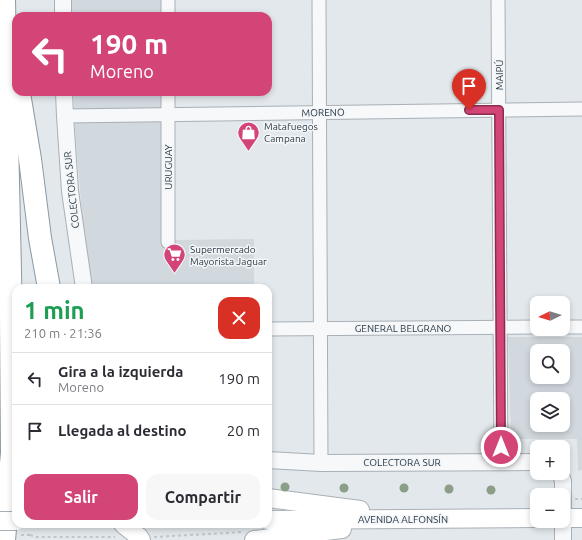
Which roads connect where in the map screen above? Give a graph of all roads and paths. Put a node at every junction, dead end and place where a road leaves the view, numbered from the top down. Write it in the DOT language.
graph roads {
  1 [pos="4,0"];
  2 [pos="63,0"];
  3 [pos="168,0"];
  4 [pos="319,0"];
  5 [pos="498,0"];
  6 [pos="63,12"];
  7 [pos="168,12"];
  8 [pos="5,69"];
  9 [pos="12,83"];
  10 [pos="18,96"];
  11 [pos="64,96"];
  12 [pos="168,96"];
  13 [pos="582,108"];
  14 [pos="499,110"];
  15 [pos="319,112"];
  16 [pos="168,115"];
  17 [pos="65,116"];
  18 [pos="168,242"];
  19 [pos="48,284"];
  20 [pos="83,284"];
  21 [pos="530,327"];
  22 [pos="570,327"];
  23 [pos="582,327"];
  24 [pos="500,328"];
  25 [pos="272,329"];
  26 [pos="320,329"];
  27 [pos="272,460"];
  28 [pos="501,462"];
  29 [pos="530,462"];
  30 [pos="321,463"];
  31 [pos="272,499"];
  32 [pos="530,518"];
  33 [pos="570,518"];
  34 [pos="582,518"];
  35 [pos="422,519"];
  36 [pos="272,520"];
  37 [pos="0,521"];
  38 [pos="12,521"];
  39 [pos="563,528"];
  40 [pos="119,531"];
  41 [pos="30,535"];
  42 [pos="252,536"];
  43 [pos="140,539"];
  44 [pos="4,540"];
  45 [pos="563,540"];
  1 -- 8 [label="highway"];
  2 -- 6 [label="street"];
  3 -- 7 [label="street"];
  4 -- 15 [label="street"];
  5 -- 14 [label="street, MAIPÚ"];
  8 -- 9 [label="highway"];
  8 -- 44 [label="highway"];
  10 -- 19 [label="highway"];
  11 -- 17 [label="street, COLECTORA SUR"];
  12 -- 16 [label="street, URUGUAY"];
  13 -- 14 [label="street, MORENO"];
  14 -- 15 [label="street, MORENO"];
  14 -- 24 [label="street, MAIPÚ"];
  15 -- 16 [label="street, MORENO"];
  15 -- 26 [label="street"];
  16 -- 17 [label="street, MORENO"];
  16 -- 18 [label="street, URUGUAY"];
  17 -- 20 [label="street, COLECTORA SUR"];
  21 -- 24 [label="street, GENERAL BELGRANO"];
  22 -- 23 [label="street"];
  24 -- 26 [label="street, GENERAL BELGRANO"];
  24 -- 28 [label="street, MAIPÚ"];
  25 -- 26 [label="street, GENERAL BELGRANO"];
  26 -- 30 [label="street"];
  27 -- 30 [label="street, COLECTORA SUR"];
  28 -- 29 [label="street, COLECTORA SUR"];
  28 -- 30 [label="street, COLECTORA SUR"];
  31 -- 35 [label="main road"];
  32 -- 35 [label="main road, AVENIDA ALFONSÍN"];
  33 -- 34 [label="main road"];
  35 -- 36 [label="main road, AVENIDA ALFONSÍN"];
  35 -- 42 [label="main road"];
  37 -- 38 [label="main road, bridge"];
  39 -- 45 [label="street"];
  40 -- 41 [label="path"];
  40 -- 43 [label="main road"];
  42 -- 43 [label="path"];
}
